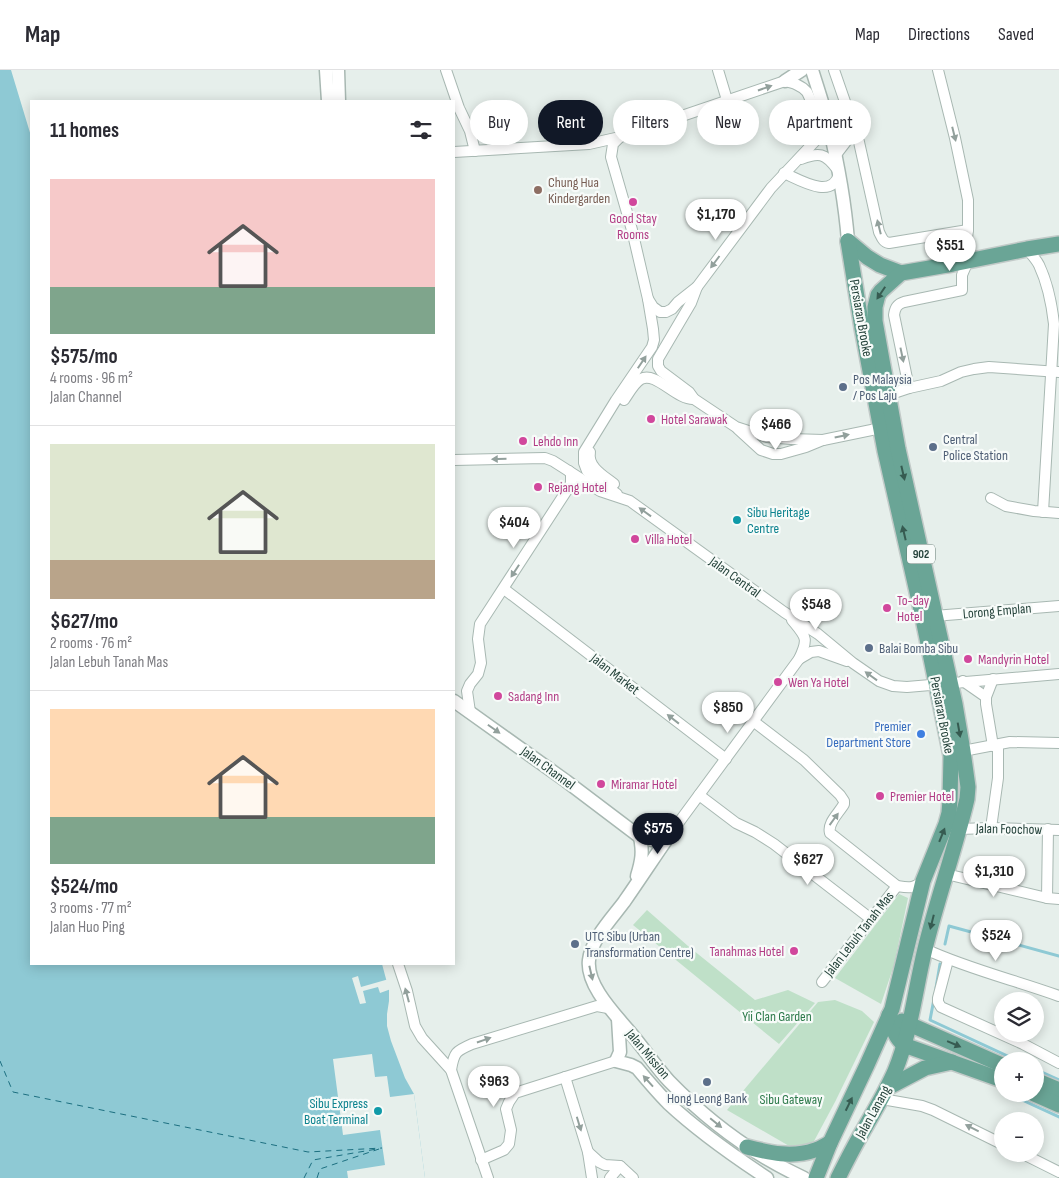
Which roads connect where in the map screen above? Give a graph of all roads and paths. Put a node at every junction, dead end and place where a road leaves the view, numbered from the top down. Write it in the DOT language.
graph roads {
  1 [pos="326,70"];
  2 [pos="338,70"];
  3 [pos="446,70"];
  4 [pos="718,70"];
  5 [pos="802,70"];
  6 [pos="812,70"];
  7 [pos="834,70"];
  8 [pos="938,70"];
  9 [pos="785,81"];
  10 [pos="328,100"];
  11 [pos="340,100"];
  12 [pos="727,100"];
  13 [pos="844,100"];
  14 [pos="613,144"];
  15 [pos="573,145"];
  16 [pos="592,145"];
  17 [pos="843,145"];
  18 [pos="859,145"];
  19 [pos="475,151"];
  20 [pos="455,152"];
  21 [pos="835,156"];
  22 [pos="611,157"];
  23 [pos="797,160"];
  24 [pos="838,172"];
  25 [pos="784,173"];
  26 [pos="968,230"];
  27 [pos="848,241"];
  28 [pos="1059,244"];
  29 [pos="1027,249"];
  30 [pos="968,261"];
  31 [pos="953,264"];
  32 [pos="901,273"];
  33 [pos="697,287"];
  34 [pos="648,299"];
  35 [pos="1056,307"];
  36 [pos="1055,372"];
  37 [pos="909,388"];
  38 [pos="888,395"];
  39 [pos="694,399"];
  40 [pos="887,426"];
  41 [pos="736,427"];
  42 [pos="823,440"];
  43 [pos="455,460"];
  44 [pos="570,471"];
  45 [pos="582,479"];
  46 [pos="571,484"];
  47 [pos="991,498"];
  48 [pos="626,500"];
  49 [pos="1043,512"];
  50 [pos="1059,513"];
  51 [pos="504,588"];
  52 [pos="1059,606"];
  53 [pos="784,612"];
  54 [pos="934,616"];
  55 [pos="799,659"];
  56 [pos="853,663"];
  57 [pos="1059,674"];
  58 [pos="993,679"];
  59 [pos="952,682"];
  60 [pos="986,697"];
  61 [pos="455,703"];
  62 [pos="470,712"];
  63 [pos="753,721"];
  64 [pos="1059,743"];
  65 [pos="996,745"];
  66 [pos="963,751"];
  67 [pos="726,759"];
  68 [pos="699,795"];
  69 [pos="991,828"];
  70 [pos="959,829"];
  71 [pos="1048,829"];
  72 [pos="1059,830"];
  73 [pos="671,833"];
  74 [pos="640,837"];
  75 [pos="946,874"];
  76 [pos="923,881"];
  77 [pos="634,885"];
  78 [pos="896,886"];
  79 [pos="1047,898"];
  80 [pos="1059,899"];
  81 [pos="871,918"];
  82 [pos="925,949"];
  83 [pos="948,960"];
  84 [pos="398,965"];
  85 [pos="822,982"];
  86 [pos="1059,996"];
  87 [pos="608,1008"];
  88 [pos="889,1016"];
  89 [pos="618,1019"];
  90 [pos="909,1025"];
  91 [pos="901,1042"];
  92 [pos="616,1061"];
  93 [pos="952,1062"];
  94 [pos="994,1062"];
  95 [pos="1059,1063"];
  96 [pos="867,1066"];
  97 [pos="451,1070"];
  98 [pos="565,1077"];
  99 [pos="994,1077"];
  100 [pos="1044,1084"];
  101 [pos="1059,1090"];
  102 [pos="885,1093"];
  103 [pos="1044,1098"];
  104 [pos="1059,1105"];
  105 [pos="994,1140"];
  106 [pos="830,1143"];
  107 [pos="747,1148"];
  108 [pos="588,1152"];
  109 [pos="481,1160"];
  110 [pos="1039,1162"];
  111 [pos="620,1166"];
  112 [pos="1059,1172"];
  113 [pos="832,1173"];
  114 [pos="488,1178"];
  115 [pos="592,1178"];
  116 [pos="610,1178"];
  117 [pos="633,1178"];
  118 [pos="767,1178"];
  119 [pos="804,1178"];
  1 -- 10 [label="street"];
  2 -- 11 [label="street"];
  3 -- 19 [label="street"];
  4 -- 12 [label="street"];
  5 -- 9 [label="street"];
  6 -- 21 [label="street"];
  7 -- 13 [label="street"];
  8 -- 26 [label="street, one-way"];
  12 -- 9 [label="street, one-way"];
  9 -- 23 [label="street"];
  14 -- 22 [label="street"];
  15 -- 19 [label="street"];
  16 -- 22 [label="street"];
  17 -- 21 [label="street"];
  26 -- 18 [label="street, one-way"];
  19 -- 20 [label="street"];
  21 -- 24 [label="street"];
  22 -- 34 [label="street"];
  23 -- 24 [label="street"];
  23 -- 25 [label="street"];
  24 -- 25 [label="street"];
  24 -- 27 [label="street"];
  25 -- 33 [label="street, one-way"];
  26 -- 31 [label="street"];
  27 -- 32 [label="main road, Persiaran Brooke"];
  27 -- 40 [label="main road, Persiaran Brooke / 902"];
  28 -- 29 [label="main road"];
  29 -- 30 [label="main road"];
  29 -- 35 [label="street"];
  30 -- 31 [label="main road"];
  30 -- 37 [label="street, one-way"];
  31 -- 32 [label="main road"];
  32 -- 38 [label="main road, Persiaran Brooke / 902, one-way"];
  33 -- 34 [label="street"];
  33 -- 39 [label="street"];
  48 -- 34 [label="street, one-way"];
  35 -- 36 [label="street"];
  36 -- 37 [label="street"];
  36 -- 49 [label="street"];
  37 -- 38 [label="street"];
  38 -- 40 [label="main road, Persiaran Brooke / 902"];
  39 -- 41 [label="street"];
  39 -- 48 [label="street"];
  42 -- 40 [label="street, one-way"];
  40 -- 54 [label="main road, Persiaran Brooke / 902, one-way"];
  59 -- 40 [label="main road, Persiaran Brooke / 902, one-way"];
  41 -- 42 [label="street"];
  41 -- 42 [label="street"];
  44 -- 43 [label="street, one-way"];
  44 -- 45 [label="street"];
  44 -- 46 [label="street"];
  45 -- 46 [label="street"];
  45 -- 48 [label="street"];
  46 -- 51 [label="street, one-way"];
  47 -- 49 [label="street"];
  53 -- 48 [label="street, Jalan Central, one-way"];
  49 -- 50 [label="street"];
  51 -- 62 [label="street"];
  67 -- 51 [label="street, Jalan Market, one-way"];
  52 -- 54 [label="street, Lorong Emplan"];
  53 -- 55 [label="street"];
  53 -- 56 [label="street, Jalan Central"];
  54 -- 59 [label="main road, Persiaran Brooke / 902"];
  55 -- 56 [label="street"];
  55 -- 63 [label="street"];
  59 -- 56 [label="street, Jalan Central, one-way"];
  57 -- 58 [label="street, Jalan Central"];
  58 -- 59 [label="street, Jalan Central"];
  58 -- 60 [label="street"];
  59 -- 60 [label="street"];
  59 -- 66 [label="main road, Persiaran Brooke / 902, one-way"];
  76 -- 59 [label="main road, Persiaran Brooke / 902, one-way"];
  60 -- 65 [label="street"];
  61 -- 62 [label="street, Jalan Channel"];
  62 -- 74 [label="street, Jalan Channel, one-way"];
  63 -- 67 [label="street"];
  78 -- 63 [label="street, Jalan Lebuh Tanah Mas, one-way"];
  64 -- 65 [label="street"];
  65 -- 66 [label="street"];
  65 -- 69 [label="street"];
  66 -- 70 [label="main road, Persiaran Brooke / 902"];
  67 -- 68 [label="street"];
  68 -- 73 [label="street"];
  68 -- 81 [label="street"];
  69 -- 70 [label="street, Jalan Foochow"];
  69 -- 71 [label="street, Jalan Foochow"];
  70 -- 75 [label="main road, Persiaran Brooke / 902"];
  71 -- 72 [label="street, Jalan Foochow"];
  71 -- 79 [label="street"];
  73 -- 74 [label="street"];
  73 -- 77 [label="street, Jalan Mission"];
  74 -- 77 [label="street"];
  75 -- 79 [label="street"];
  75 -- 82 [label="main road, Persiaran Brooke / 902, one-way"];
  76 -- 78 [label="street, Jalan Lebuh Tanah Mas"];
  76 -- 88 [label="main road, Persiaran Brooke / 902"];
  77 -- 87 [label="street, Jalan Mission, one-way"];
  78 -- 81 [label="street, Jalan Lebuh Tanah Mas"];
  79 -- 80 [label="street"];
  81 -- 85 [label="street, Jalan Lebuh Tanah Mas"];
  82 -- 83 [label="street"];
  82 -- 90 [label="main road, Persiaran Brooke / 902"];
  83 -- 86 [label="street"];
  83 -- 95 [label="street"];
  97 -- 84 [label="street, one-way"];
  87 -- 89 [label="street, Jalan Mission"];
  97 -- 87 [label="street, one-way"];
  88 -- 90 [label="main road"];
  88 -- 91 [label="main road"];
  88 -- 96 [label="main road, Persiaran Brooke / 902"];
  89 -- 92 [label="street"];
  89 -- 107 [label="street, Jalan Mission, one-way"];
  90 -- 91 [label="main road, Persiaran Brooke / 902"];
  90 -- 94 [label="main road, one-way"];
  91 -- 93 [label="main road"];
  91 -- 96 [label="main road"];
  91 -- 102 [label="main road, Jalan Lanang"];
  92 -- 98 [label="street"];
  118 -- 92 [label="street, Jalan Mission, one-way"];
  93 -- 99 [label="main road"];
  93 -- 102 [label="main road"];
  106 -- 96 [label="main road, Jalan Lanang, one-way"];
  97 -- 109 [label="street"];
  98 -- 108 [label="street, one-way"];
  98 -- 109 [label="street"];
  100 -- 101 [label="main road"];
  105 -- 102 [label="street, one-way"];
  102 -- 113 [label="main road, Jalan Lanang"];
  103 -- 104 [label="main road"];
  106 -- 107 [label="main road"];
  106 -- 113 [label="main road, Jalan Lanang"];
  107 -- 119 [label="street, Jalan Mission"];
  108 -- 111 [label="street"];
  108 -- 115 [label="street"];
  109 -- 114 [label="street"];
  110 -- 112 [label="street"];
  111 -- 116 [label="street"];
  111 -- 117 [label="street"];
}
